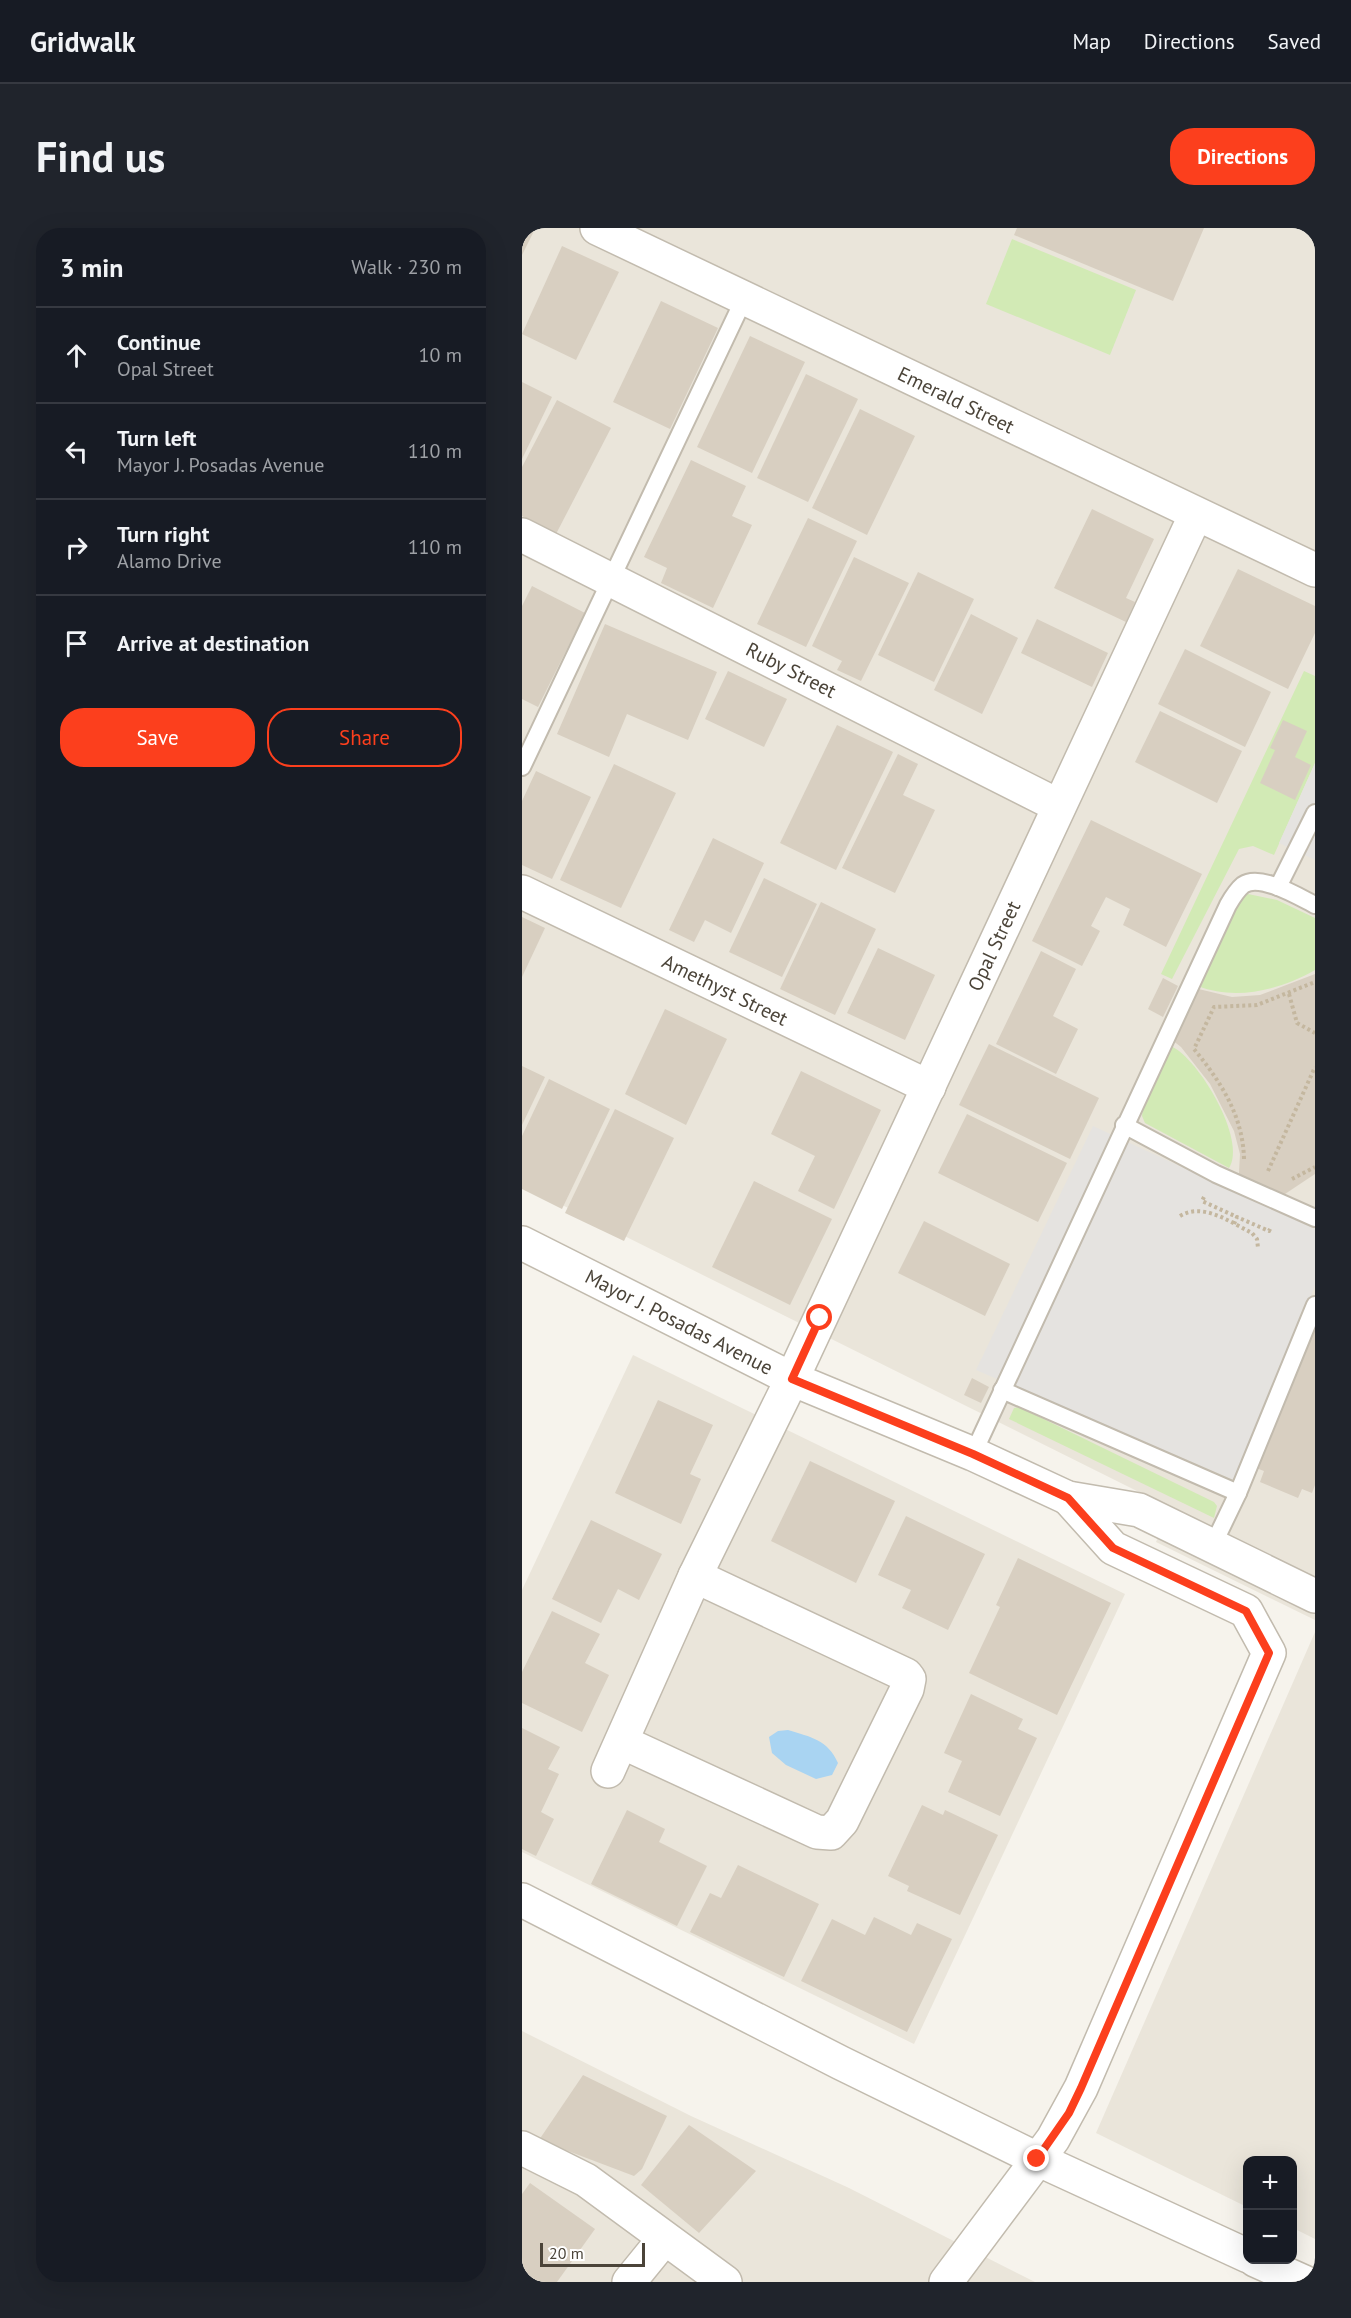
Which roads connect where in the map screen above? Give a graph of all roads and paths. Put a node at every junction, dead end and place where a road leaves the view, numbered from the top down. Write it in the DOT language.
graph roads {
  1 [pos="597,228"];
  2 [pos="744,299"];
  3 [pos="1196,514"];
  4 [pos="522,535"];
  5 [pos="1315,570"];
  6 [pos="610,579"];
  7 [pos="522,767"];
  8 [pos="1059,806"];
  9 [pos="1315,813"];
  10 [pos="1278,888"];
  11 [pos="522,892"];
  12 [pos="1315,905"];
  13 [pos="1315,982"];
  14 [pos="1290,994"];
  15 [pos="1315,1034"];
  16 [pos="1315,1067"];
  17 [pos="929,1087"];
  18 [pos="1124,1125"];
  19 [pos="1244,1166"];
  20 [pos="1268,1170"];
  21 [pos="1218,1208"];
  22 [pos="1180,1216"];
  23 [pos="1237,1217"];
  24 [pos="1315,1218"];
  25 [pos="1234,1224"];
  26 [pos="1254,1225"];
  27 [pos="522,1243"];
  28 [pos="1258,1248"];
  29 [pos="1315,1305"];
  30 [pos="792,1379"];
  31 [pos="1002,1390"];
  32 [pos="973,1454"];
  33 [pos="1238,1493"];
  34 [pos="1068,1498"];
  35 [pos="1213,1545"];
  36 [pos="695,1576"];
  37 [pos="1315,1596"];
  38 [pos="522,1900"];
  39 [pos="522,2148"];
  40 [pos="1037,2159"];
  41 [pos="664,2239"];
  42 [pos="1243,2254"];
  43 [pos="1266,2264"];
  44 [pos="629,2282"];
  45 [pos="724,2282"];
  46 [pos="946,2282"];
  47 [pos="1304,2282"];
  1 -- 2 [label="street, Emerald Street"];
  2 -- 3 [label="street, Emerald Street"];
  2 -- 6 [label="lane"];
  3 -- 5 [label="street, Emerald Street"];
  3 -- 8 [label="street, Opal Street"];
  4 -- 6 [label="street, Ruby Street"];
  6 -- 7 [label="lane"];
  6 -- 8 [label="street, Ruby Street"];
  8 -- 17 [label="street, Opal Street"];
  9 -- 10 [label="lane"];
  10 -- 12 [label="lane"];
  10 -- 18 [label="lane"];
  11 -- 17 [label="street, Amethyst Street"];
  13 -- 14 [label="path"];
  14 -- 15 [label="path"];
  14 -- 19 [label="path"];
  16 -- 20 [label="path"];
  17 -- 30 [label="street, Opal Street"];
  18 -- 24 [label="lane"];
  18 -- 31 [label="lane"];
  21 -- 23 [label="path"];
  22 -- 25 [label="path"];
  23 -- 25 [label="path"];
  23 -- 26 [label="path"];
  25 -- 28 [label="path"];
  27 -- 30 [label="street, Mayor J. Posadas Avenue"];
  29 -- 33 [label="lane"];
  30 -- 32 [label="street, Mayor J. Posadas Avenue"];
  30 -- 36 [label="street, Opal Street"];
  31 -- 32 [label="lane"];
  31 -- 33 [label="lane"];
  32 -- 34 [label="street, Mayor J. Posadas Avenue"];
  33 -- 35 [label="lane"];
  34 -- 35 [label="street, Mayor J. Posadas Avenue"];
  34 -- 40 [label="street, Mayor J. Posadas Avenue"];
  35 -- 37 [label="street, Mayor J. Posadas Avenue"];
  36 -- 36 [label="street, Opal Street"];
  38 -- 40 [label="street"];
  39 -- 41 [label="street"];
  40 -- 42 [label="street"];
  40 -- 46 [label="street"];
  41 -- 44 [label="street"];
  41 -- 45 [label="street"];
  43 -- 47 [label="street"];
}
